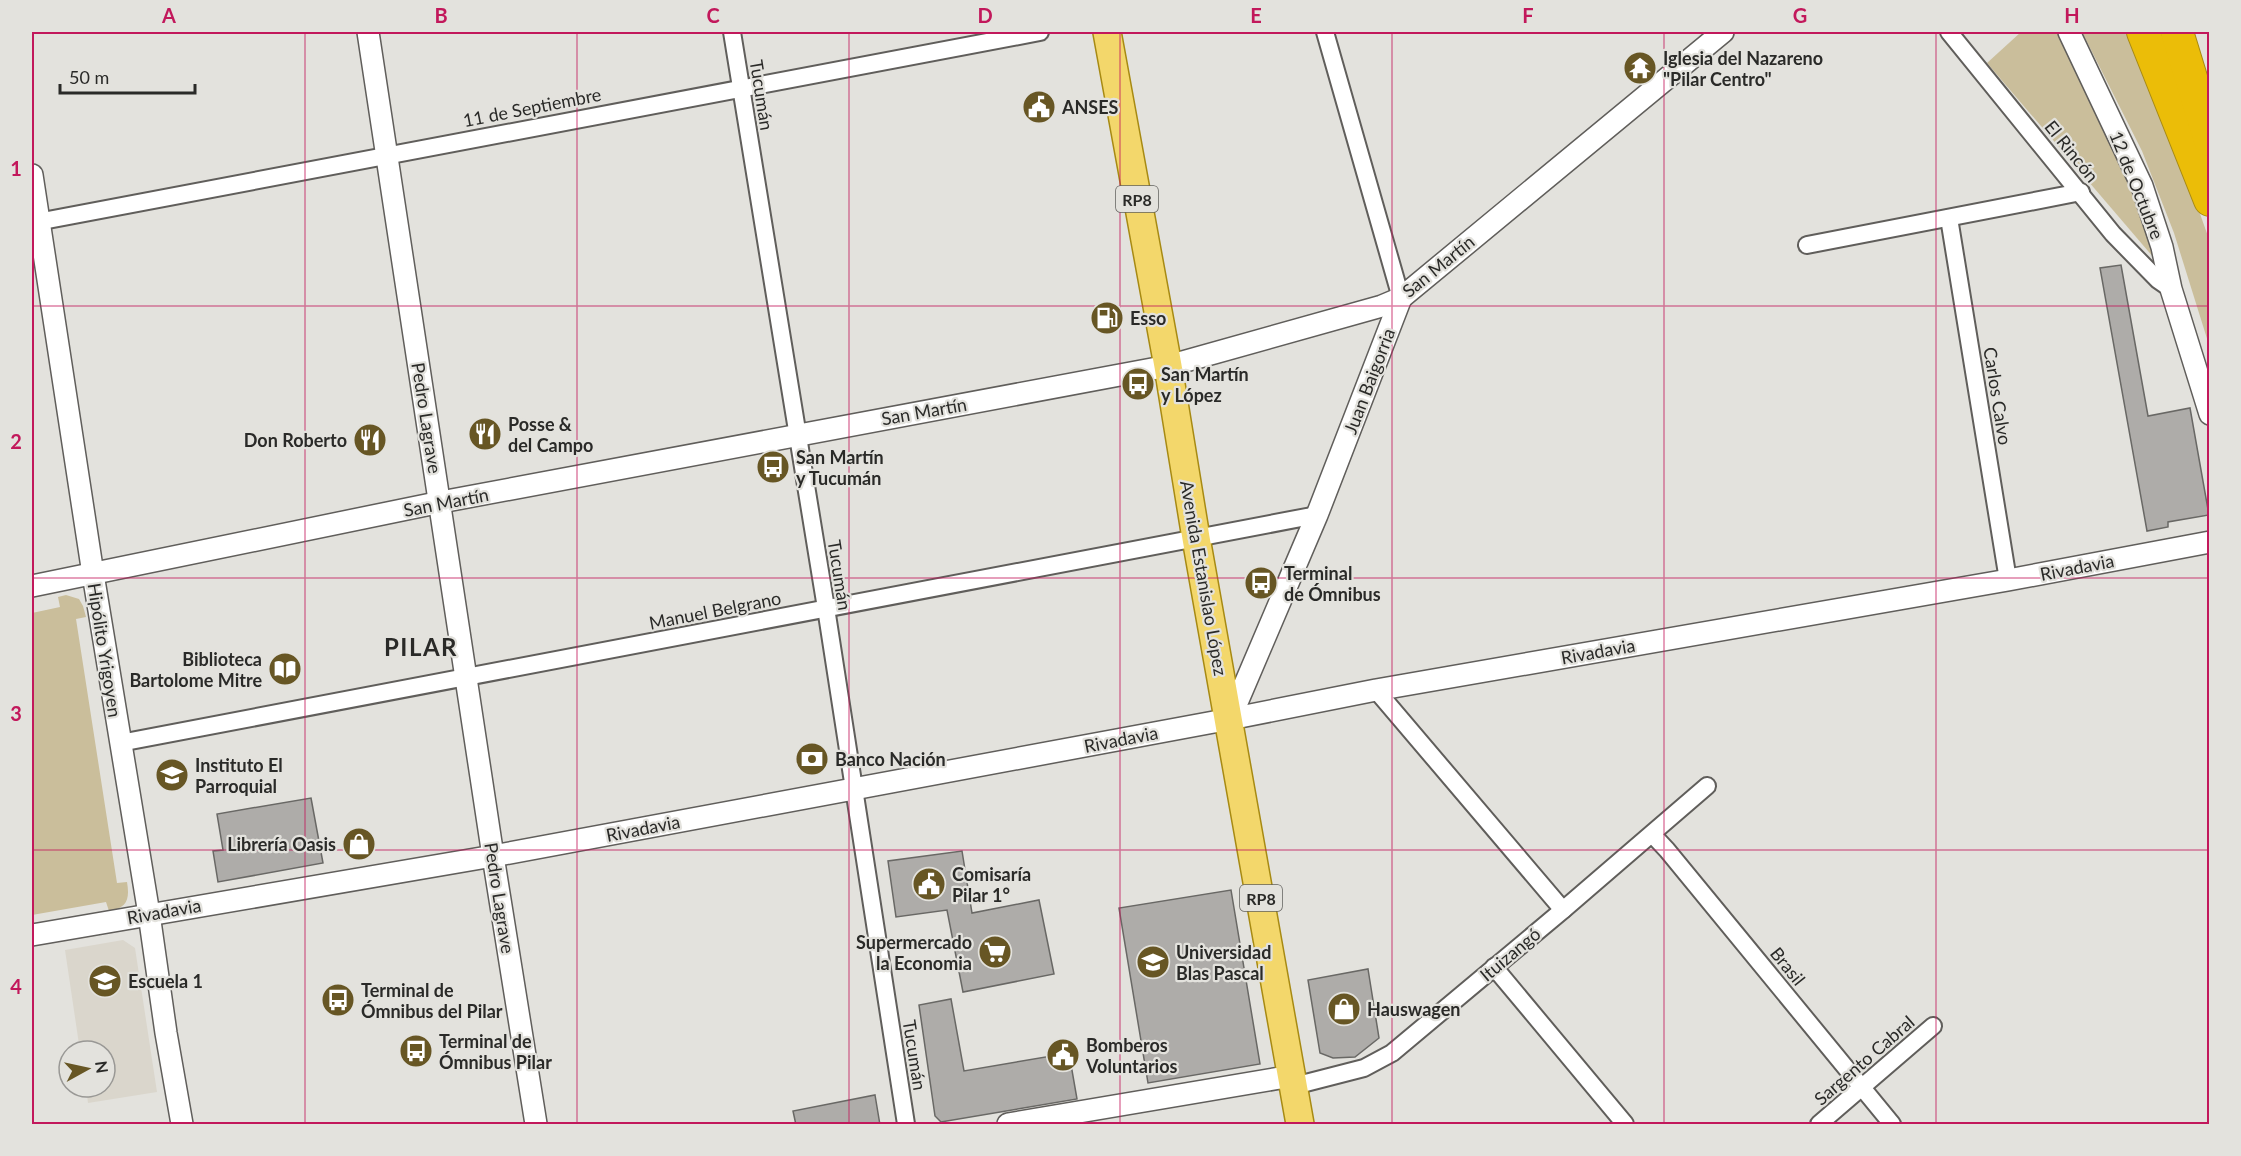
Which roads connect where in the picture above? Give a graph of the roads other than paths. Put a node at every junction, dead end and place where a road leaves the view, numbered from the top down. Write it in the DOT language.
graph roads {
  1 [pos="368,32"];
  2 [pos="732,32"];
  3 [pos="1040,32"];
  4 [pos="1107,32"];
  5 [pos="1325,32"];
  6 [pos="1723,32"];
  7 [pos="1949,32"];
  8 [pos="2069,32"];
  9 [pos="2143,32"];
  10 [pos="2177,32"];
  11 [pos="741,87"];
  12 [pos="2210,140"];
  13 [pos="387,155"];
  14 [pos="32,175"];
  15 [pos="2081,192"];
  16 [pos="2210,200"];
  17 [pos="1949,218"];
  18 [pos="35,222"];
  19 [pos="1807,245"];
  20 [pos="2171,289"];
  21 [pos="1401,298"];
  22 [pos="1168,366"];
  23 [pos="2210,414"];
  24 [pos="797,434"];
  25 [pos="441,502"];
  26 [pos="1317,515"];
  27 [pos="1196,538"];
  28 [pos="2210,542"];
  29 [pos="93,574"];
  30 [pos="2008,580"];
  31 [pos="32,586"];
  32 [pos="826,608"];
  33 [pos="467,677"];
  34 [pos="1376,690"];
  35 [pos="1230,719"];
  36 [pos="120,744"];
  37 [pos="1707,786"];
  38 [pos="855,788"];
  39 [pos="1652,834"];
  40 [pos="493,856"];
  41 [pos="1563,910"];
  42 [pos="148,914"];
  43 [pos="32,935"];
  44 [pos="1494,968"];
  45 [pos="1933,1026"];
  46 [pos="1293,1081"];
  47 [pos="1863,1088"];
  48 [pos="182,1125"];
  49 [pos="536,1125"];
  50 [pos="906,1125"];
  51 [pos="1008,1125"];
  52 [pos="1300,1125"];
  53 [pos="1625,1125"];
  54 [pos="1820,1125"];
  55 [pos="1892,1125"];
  1 -- 13 [label="street, Pedro Lagrave"];
  2 -- 11 [label="street, Tucumán"];
  3 -- 11 [label="street, 11 de Septiembre"];
  4 -- 22 [label="main road, Avenida Estanislao López / RP8"];
  5 -- 21 [label="street"];
  6 -- 21 [label="street, San Martín"];
  7 -- 15 [label="street, El Rincón"];
  8 -- 20 [label="street, 12 de Octubre"];
  9 -- 16 [label="highway"];
  10 -- 12 [label="highway"];
  11 -- 13 [label="street, 11 de Septiembre"];
  11 -- 24 [label="street, Tucumán"];
  13 -- 18 [label="street, 11 de Septiembre"];
  13 -- 25 [label="street, Pedro Lagrave"];
  14 -- 18 [label="street, Hipólito Yrigoyen"];
  15 -- 17 [label="street"];
  15 -- 20 [label="street, El Rincón"];
  17 -- 19 [label="street"];
  17 -- 30 [label="street, Carlos Calvo"];
  18 -- 29 [label="street, Hipólito Yrigoyen"];
  20 -- 23 [label="street, 12 de Octubre"];
  21 -- 22 [label="street, San Martín"];
  21 -- 26 [label="street, Juan Baigorria"];
  22 -- 24 [label="street, San Martín"];
  22 -- 27 [label="main road, Avenida Estanislao López / RP8"];
  24 -- 25 [label="street, San Martín"];
  24 -- 32 [label="street, Tucumán"];
  25 -- 29 [label="street, San Martín"];
  25 -- 33 [label="street, Pedro Lagrave"];
  26 -- 27 [label="street, Manuel Belgrano"];
  26 -- 35 [label="street, Juan Baigorria"];
  27 -- 32 [label="street, Manuel Belgrano"];
  27 -- 35 [label="main road, Avenida Estanislao López / RP8"];
  28 -- 30 [label="street, Rivadavia"];
  29 -- 31 [label="street, San Martín"];
  29 -- 36 [label="street, Hipólito Yrigoyen"];
  30 -- 34 [label="street, Rivadavia"];
  32 -- 33 [label="street, Manuel Belgrano"];
  32 -- 38 [label="street, Tucumán"];
  33 -- 36 [label="street, Manuel Belgrano"];
  33 -- 40 [label="street, Pedro Lagrave"];
  34 -- 35 [label="street, Rivadavia"];
  34 -- 41 [label="street"];
  35 -- 38 [label="street, Rivadavia"];
  35 -- 46 [label="main road, Avenida Estanislao López / RP8"];
  36 -- 42 [label="street, Hipólito Yrigoyen"];
  37 -- 39 [label="street, Ituizangó"];
  38 -- 40 [label="street, Rivadavia"];
  38 -- 50 [label="street, Tucumán"];
  39 -- 41 [label="street, Ituizangó"];
  39 -- 47 [label="street, Brasil"];
  40 -- 42 [label="street, Rivadavia"];
  40 -- 49 [label="street, Pedro Lagrave"];
  41 -- 44 [label="street, Ituizangó"];
  42 -- 43 [label="street, Rivadavia"];
  42 -- 48 [label="street, Hipólito Yrigoyen"];
  44 -- 46 [label="street, Ituizangó"];
  44 -- 53 [label="street"];
  45 -- 47 [label="street, Sargento Cabral"];
  46 -- 51 [label="street, Ituizangó"];
  46 -- 52 [label="main road, Avenida Estanislao López / RP8"];
  47 -- 54 [label="street, Sargento Cabral"];
  47 -- 55 [label="street, Brasil"];
}
